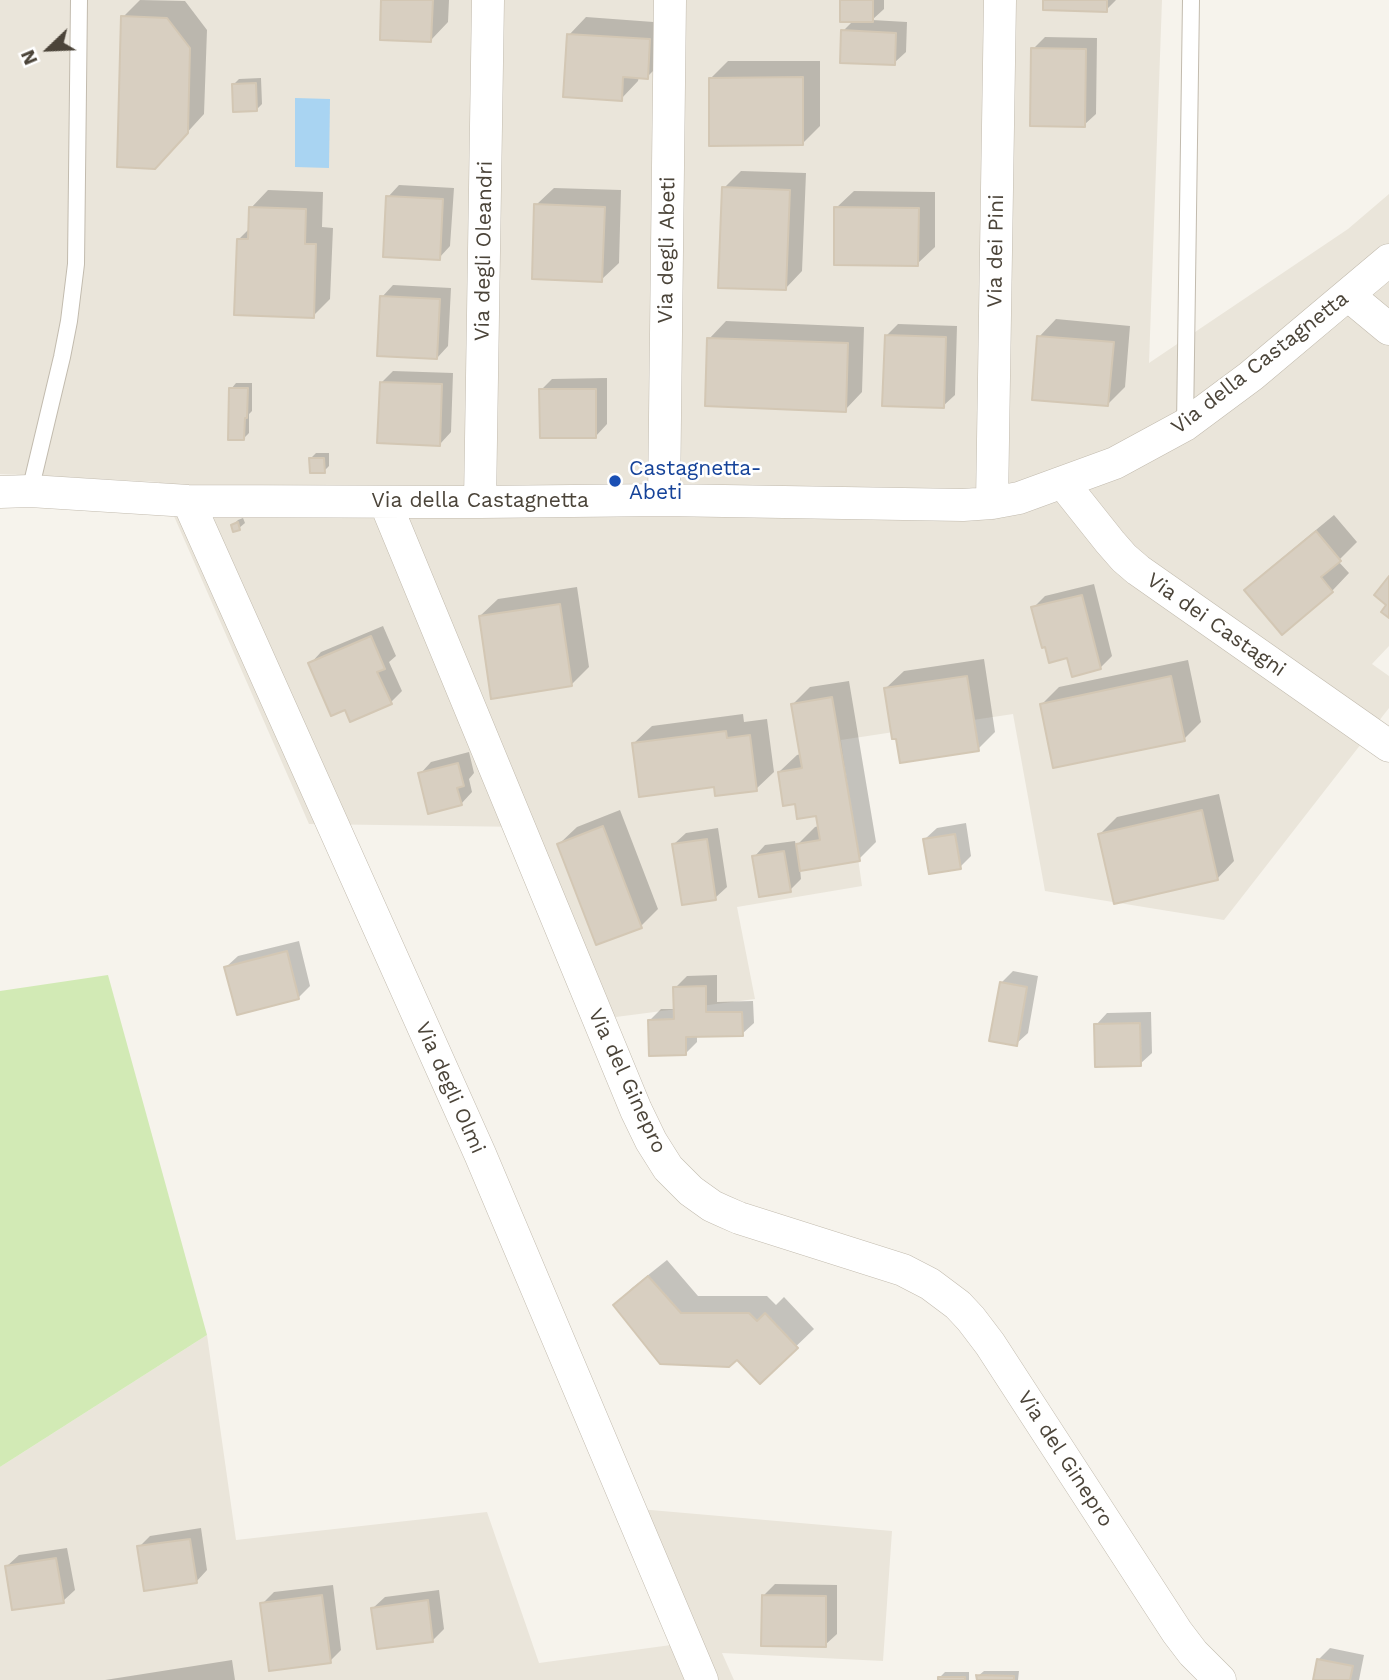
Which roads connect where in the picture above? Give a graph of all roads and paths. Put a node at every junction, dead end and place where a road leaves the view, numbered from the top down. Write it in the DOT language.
graph roads {
  1 [pos="79,0"];
  2 [pos="488,0"];
  3 [pos="670,0"];
  4 [pos="1000,0"];
  5 [pos="1191,0"];
  6 [pos="1389,260"];
  7 [pos="1348,295"];
  8 [pos="1389,329"];
  9 [pos="1185,425"];
  10 [pos="1063,483"];
  11 [pos="15,492"];
  12 [pos="664,500"];
  13 [pos="188,501"];
  14 [pos="385,502"];
  15 [pos="480,502"];
  16 [pos="992,503"];
  17 [pos="1389,746"];
  18 [pos="702,1680"];
  19 [pos="1220,1680"];
  1 -- 11 [label="lane"];
  2 -- 15 [label="street, Via degli Oleandri"];
  3 -- 12 [label="street, Via degli Abeti"];
  4 -- 16 [label="street, Via dei Pini"];
  5 -- 9 [label="lane"];
  6 -- 7 [label="street, Via della Castagnetta"];
  7 -- 8 [label="street"];
  7 -- 9 [label="street, Via della Castagnetta"];
  9 -- 10 [label="street, Via della Castagnetta"];
  10 -- 16 [label="street, Via della Castagnetta"];
  10 -- 17 [label="street, Via dei Castagni"];
  11 -- 13 [label="street, Via della Castagnetta"];
  12 -- 15 [label="street, Via della Castagnetta"];
  12 -- 16 [label="street, Via della Castagnetta"];
  13 -- 14 [label="street, Via della Castagnetta"];
  13 -- 18 [label="street, Via degli Olmi"];
  14 -- 15 [label="street, Via della Castagnetta"];
  14 -- 19 [label="street, Via del Ginepro"];
}
